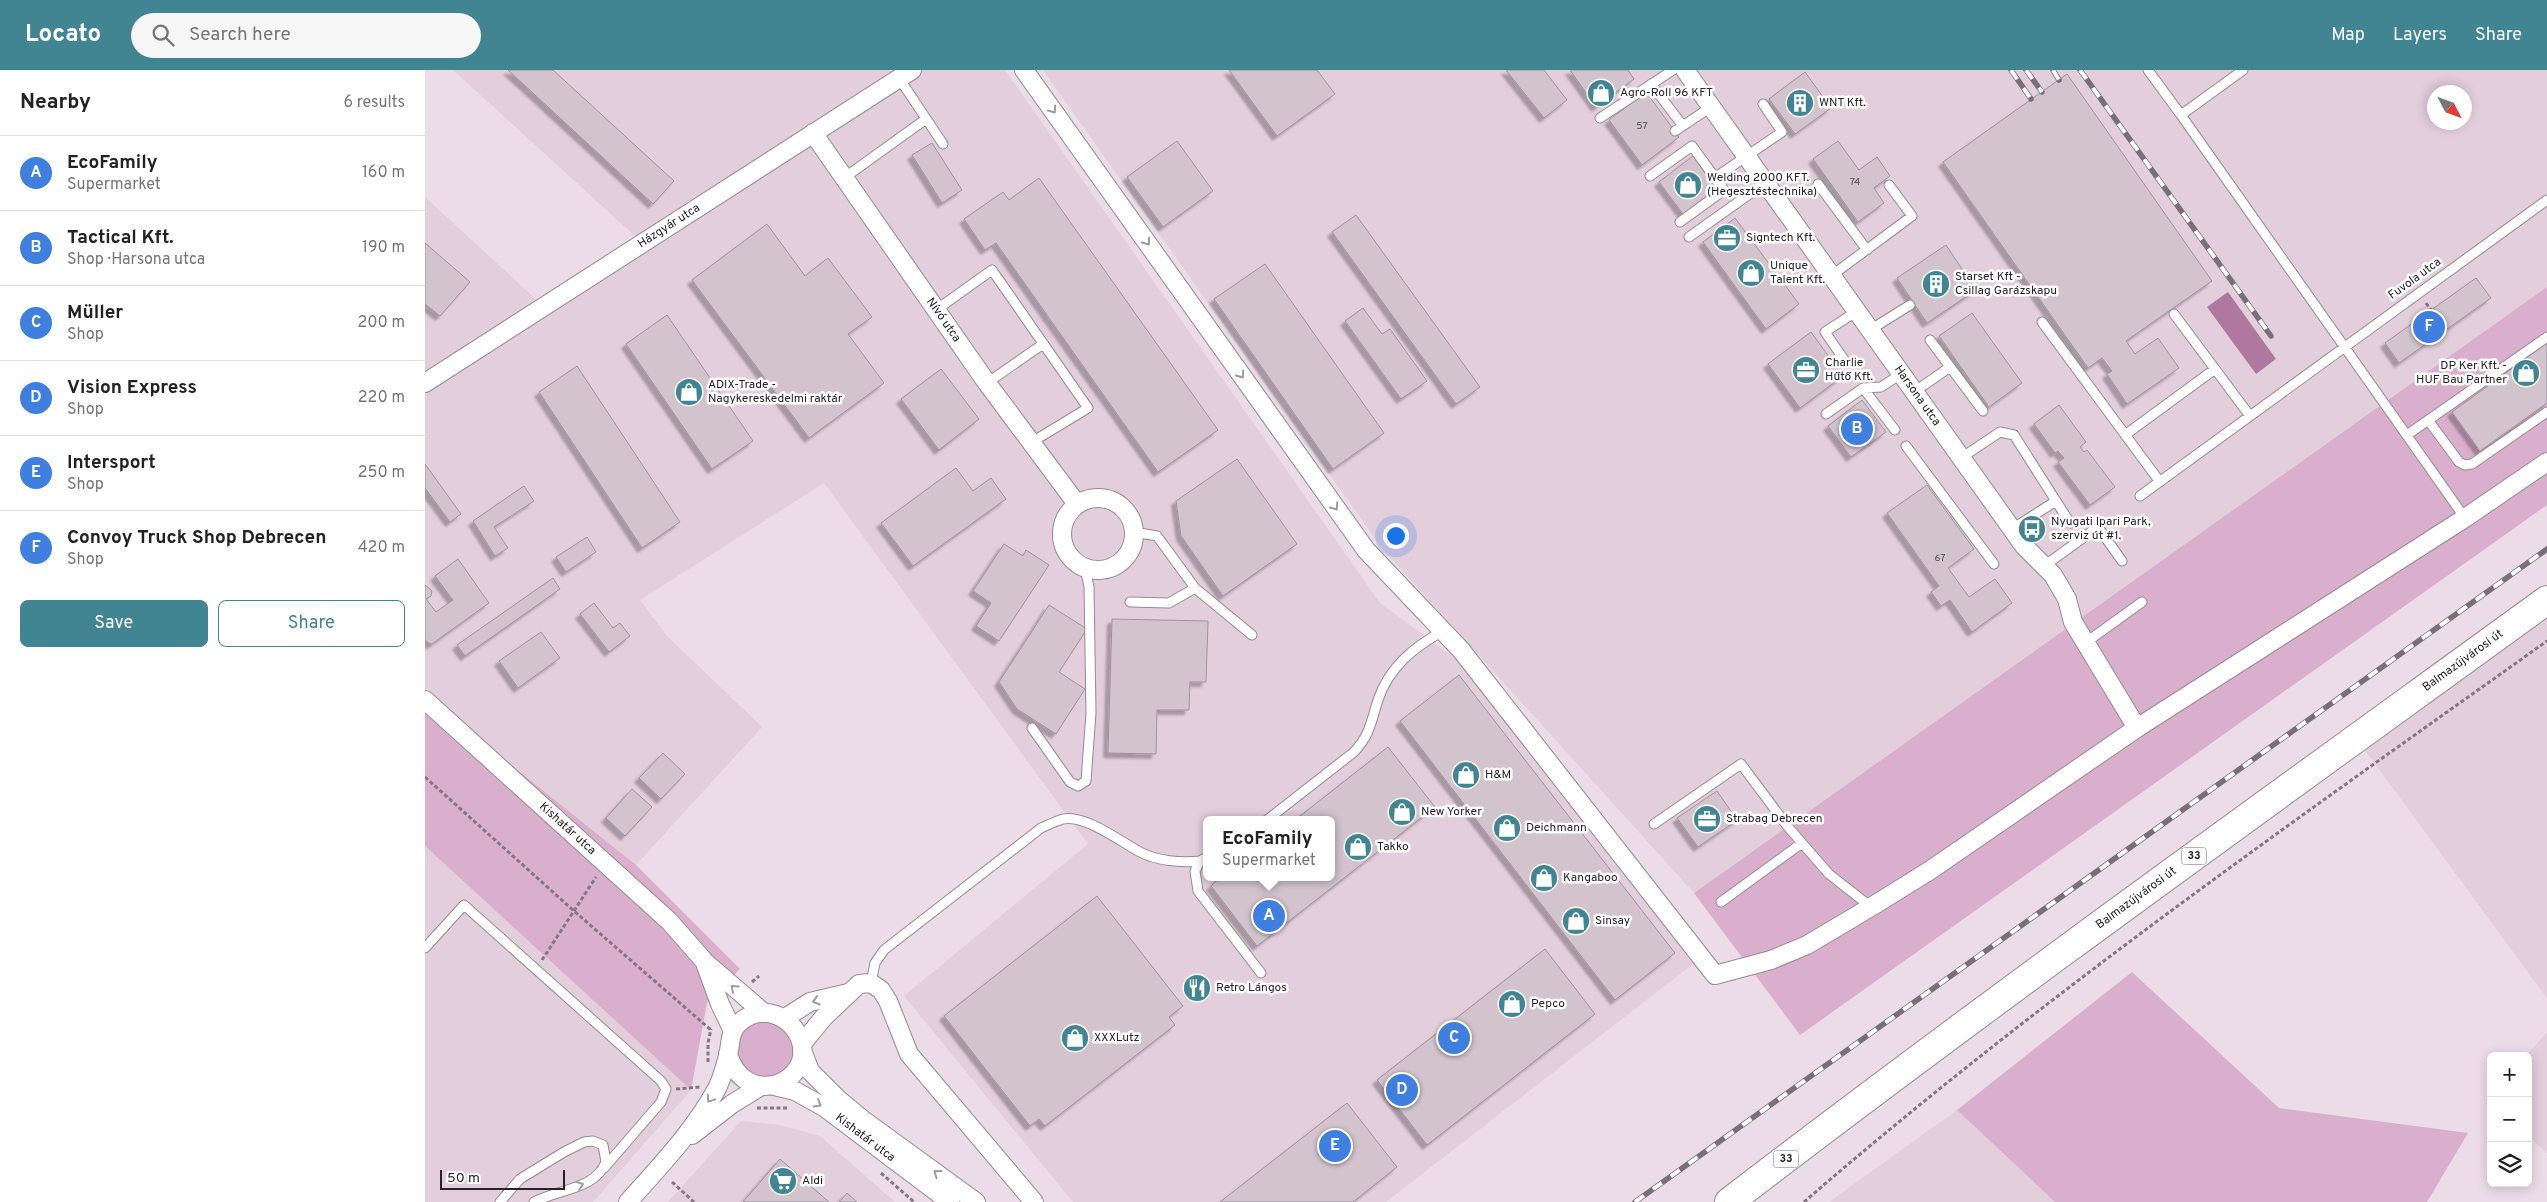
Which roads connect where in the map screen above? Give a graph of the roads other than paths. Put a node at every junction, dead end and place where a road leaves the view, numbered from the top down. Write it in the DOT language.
graph roads {
  1 [pos="1025,70"];
  2 [pos="1673,70"];
  3 [pos="1685,70"];
  4 [pos="2148,70"];
  5 [pos="2243,70"];
  6 [pos="905,74"];
  7 [pos="1651,84"];
  8 [pos="1763,104"];
  9 [pos="1711,107"];
  10 [pos="2181,115"];
  11 [pos="1600,118"];
  12 [pos="926,120"];
  13 [pos="1683,126"];
  14 [pos="1675,132"];
  15 [pos="813,133"];
  16 [pos="943,144"];
  17 [pos="1747,157"];
  18 [pos="1651,176"];
  19 [pos="844,178"];
  20 [pos="1716,178"];
  21 [pos="1765,183"];
  22 [pos="1818,184"];
  23 [pos="1889,185"];
  24 [pos="2547,200"];
  25 [pos="1680,222"];
  26 [pos="1689,236"];
  27 [pos="1867,250"];
  28 [pos="1831,276"];
  29 [pos="1910,305"];
  30 [pos="936,310"];
  31 [pos="1857,311"];
  32 [pos="2174,314"];
  33 [pos="2042,322"];
  34 [pos="1870,330"];
  35 [pos="2547,337"];
  36 [pos="1930,340"];
  37 [pos="1043,344"];
  38 [pos="2344,347"];
  39 [pos="1845,361"];
  40 [pos="1950,367"];
  41 [pos="2215,369"];
  42 [pos="1901,374"];
  43 [pos="425,383"];
  44 [pos="987,383"];
  45 [pos="1863,388"];
  46 [pos="1914,392"];
  47 [pos="1983,411"];
  48 [pos="2547,412"];
  49 [pos="1826,414"];
  50 [pos="2250,416"];
  51 [pos="2428,420"];
  52 [pos="1895,430"];
  53 [pos="2125,435"];
  54 [pos="2407,436"];
  55 [pos="1032,442"];
  56 [pos="1906,446"];
  57 [pos="1961,458"];
  58 [pos="2547,462"];
  59 [pos="2160,482"];
  60 [pos="2141,496"];
  61 [pos="2056,501"];
  62 [pos="1077,504"];
  63 [pos="2465,518"];
  64 [pos="2070,522"];
  65 [pos="2012,529"];
  66 [pos="1134,532"];
  67 [pos="2122,561"];
  68 [pos="1994,564"];
  69 [pos="2044,566"];
  70 [pos="1085,568"];
  71 [pos="1195,588"];
  72 [pos="2547,600"];
  73 [pos="1130,602"];
  74 [pos="2142,602"];
  75 [pos="1443,631"];
  76 [pos="1252,635"];
  77 [pos="2085,643"];
  78 [pos="425,700"];
  79 [pos="1031,728"];
  80 [pos="2137,728"];
  81 [pos="1272,816"];
  82 [pos="1654,824"];
  83 [pos="1802,843"];
  84 [pos="1203,859"];
  85 [pos="1721,902"];
  86 [pos="1871,907"];
  87 [pos="425,948"];
  88 [pos="705,963"];
  89 [pos="1261,973"];
  90 [pos="871,983"];
  91 [pos="851,992"];
  92 [pos="764,1012"];
  93 [pos="785,1018"];
  94 [pos="733,1032"];
  95 [pos="802,1047"];
  96 [pos="728,1054"];
  97 [pos="768,1086"];
  98 [pos="679,1144"];
  99 [pos="604,1168"];
  100 [pos="500,1202"];
  101 [pos="534,1202"];
  102 [pos="628,1202"];
  103 [pos="950,1202"];
  104 [pos="977,1202"];
  105 [pos="1034,1202"];
  106 [pos="1729,1202"];
  1 -- 75 [label="street, one-way"];
  2 -- 7 [label="lane"];
  3 -- 9 [label="street, Harsona utca"];
  4 -- 10 [label="lane"];
  5 -- 10 [label="lane"];
  6 -- 12 [label="lane"];
  6 -- 15 [label="street, Házgyár utca"];
  7 -- 11 [label="lane"];
  7 -- 13 [label="lane"];
  8 -- 17 [label="lane"];
  9 -- 13 [label="lane"];
  9 -- 17 [label="street, Harsona utca"];
  10 -- 38 [label="lane"];
  12 -- 16 [label="lane"];
  12 -- 19 [label="lane"];
  13 -- 14 [label="lane"];
  15 -- 19 [label="street, Nívó utca"];
  15 -- 43 [label="street, Házgyár utca"];
  17 -- 20 [label="lane"];
  17 -- 21 [label="street, Harsona utca"];
  18 -- 20 [label="lane"];
  19 -- 30 [label="street, Nívó utca"];
  20 -- 25 [label="lane"];
  21 -- 26 [label="lane"];
  21 -- 28 [label="street, Harsona utca"];
  22 -- 27 [label="lane"];
  23 -- 27 [label="lane"];
  24 -- 38 [label="lane, Fuvola utca"];
  27 -- 28 [label="lane"];
  28 -- 31 [label="street, Harsona utca"];
  29 -- 34 [label="lane"];
  30 -- 37 [label="lane"];
  30 -- 44 [label="street, Nívó utca"];
  31 -- 34 [label="street, Harsona utca"];
  31 -- 39 [label="lane"];
  32 -- 41 [label="lane"];
  33 -- 53 [label="lane"];
  34 -- 42 [label="street, Harsona utca"];
  35 -- 51 [label="lane"];
  36 -- 40 [label="lane"];
  37 -- 44 [label="lane"];
  37 -- 55 [label="lane"];
  38 -- 50 [label="lane, Fuvola utca"];
  38 -- 54 [label="lane"];
  40 -- 46 [label="lane"];
  40 -- 47 [label="lane"];
  41 -- 50 [label="lane"];
  41 -- 53 [label="lane"];
  42 -- 45 [label="lane"];
  42 -- 46 [label="street, Harsona utca"];
  44 -- 55 [label="street, Nívó utca"];
  45 -- 49 [label="lane"];
  45 -- 52 [label="lane"];
  46 -- 57 [label="street, Harsona utca"];
  48 -- 51 [label="lane"];
  50 -- 59 [label="lane, Fuvola utca"];
  51 -- 54 [label="lane"];
  53 -- 59 [label="lane"];
  54 -- 63 [label="lane"];
  55 -- 62 [label="street, Nívó utca"];
  56 -- 68 [label="lane"];
  57 -- 61 [label="lane"];
  57 -- 65 [label="street, Harsona utca"];
  58 -- 63 [label="street"];
  59 -- 60 [label="lane, Fuvola utca"];
  61 -- 64 [label="lane"];
  61 -- 65 [label="lane"];
  62 -- 66 [label="street"];
  62 -- 70 [label="street"];
  63 -- 80 [label="street"];
  65 -- 69 [label="street, Harsona utca"];
  66 -- 70 [label="street"];
  66 -- 71 [label="lane"];
  67 -- 69 [label="lane"];
  69 -- 77 [label="street, Harsona utca"];
  70 -- 79 [label="lane"];
  71 -- 73 [label="lane"];
  71 -- 76 [label="lane"];
  72 -- 106 [label="main road, Balmazújvárosi út / 33"];
  74 -- 77 [label="lane"];
  75 -- 81 [label="lane"];
  75 -- 86 [label="street"];
  77 -- 80 [label="street, Harsona utca"];
  78 -- 88 [label="street, Kishatár utca"];
  80 -- 86 [label="street"];
  82 -- 83 [label="lane"];
  83 -- 85 [label="lane"];
  83 -- 86 [label="lane"];
  84 -- 89 [label="lane"];
  84 -- 90 [label="lane"];
  87 -- 99 [label="lane"];
  92 -- 88 [label="street, one-way"];
  88 -- 94 [label="street"];
  90 -- 91 [label="street"];
  90 -- 105 [label="street"];
  91 -- 93 [label="street, one-way"];
  91 -- 95 [label="street"];
  92 -- 93 [label="street"];
  92 -- 94 [label="street"];
  93 -- 95 [label="street"];
  94 -- 96 [label="street"];
  95 -- 97 [label="street"];
  104 -- 95 [label="street, Kishatár utca, one-way"];
  96 -- 97 [label="street"];
  96 -- 98 [label="street, one-way"];
  97 -- 98 [label="street"];
  97 -- 103 [label="street, Kishatár utca, one-way"];
  98 -- 102 [label="street"];
  99 -- 100 [label="lane"];
  101 -- 99 [label="lane, one-way"];
}
